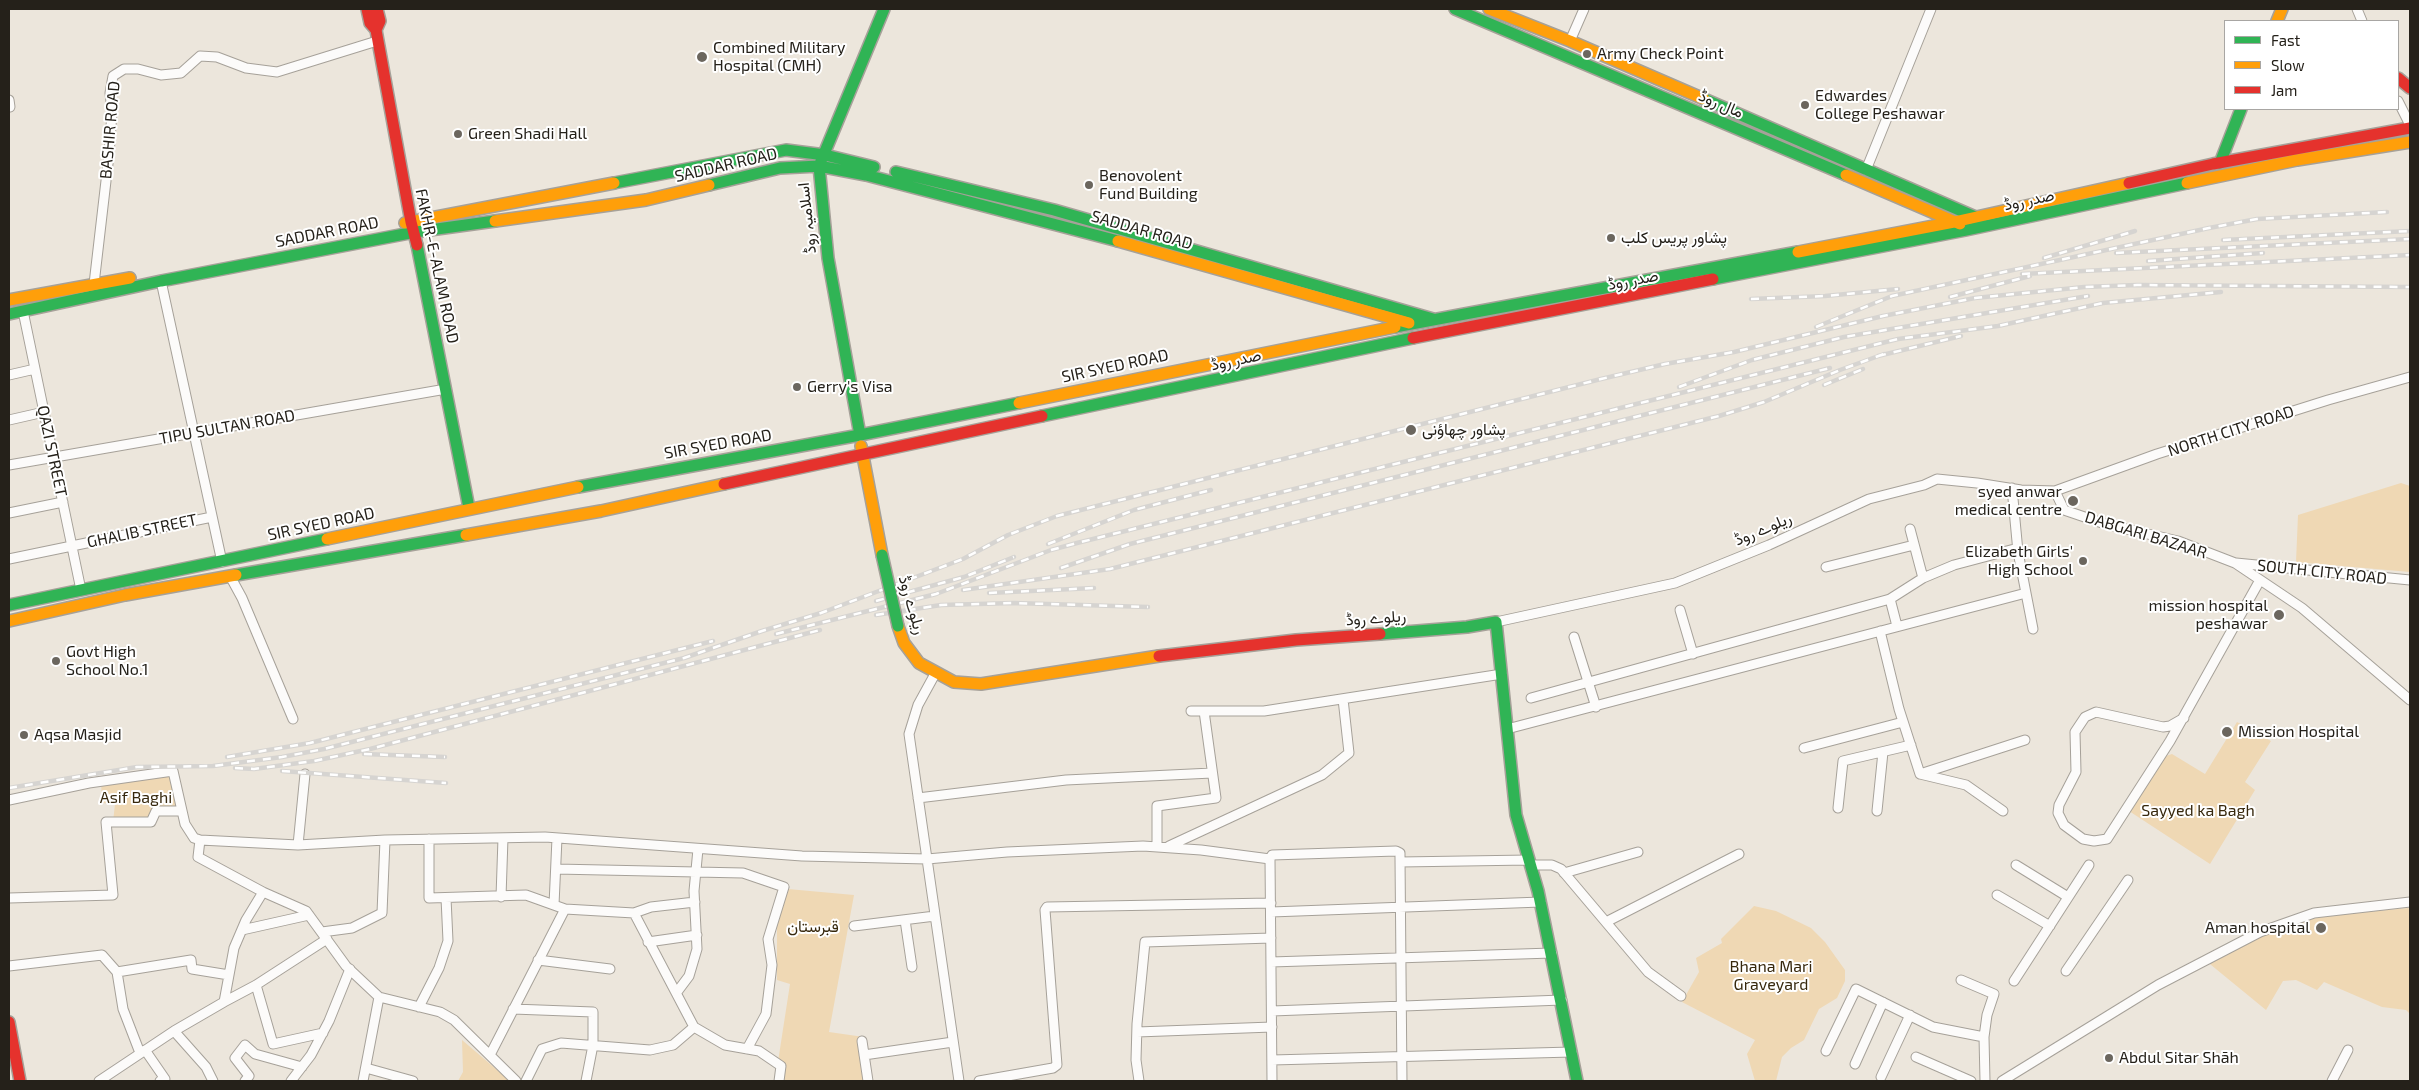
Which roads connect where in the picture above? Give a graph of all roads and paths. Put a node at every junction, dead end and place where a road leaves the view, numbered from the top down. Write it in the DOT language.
graph roads {
  1 [pos="367,9"];
  2 [pos="377,9"];
  3 [pos="884,9"];
  4 [pos="1455,9"];
  5 [pos="1489,9"];
  6 [pos="1584,9"];
  7 [pos="1931,9"];
  8 [pos="377,35"];
  9 [pos="1570,41"];
  10 [pos="1564,54"];
  11 [pos="2399,79"];
  12 [pos="2410,88"];
  13 [pos="2399,103"];
  14 [pos="2241,110"];
  15 [pos="2410,126"];
  16 [pos="2410,142"];
  17 [pos="825,155"];
  18 [pos="2220,163"];
  19 [pos="819,166"];
  20 [pos="1866,170"];
  21 [pos="1954,222"];
  22 [pos="1975,223"];
  23 [pos="1996,224"];
  24 [pos="413,227"];
  25 [pos="161,281"];
  26 [pos="94,284"];
  27 [pos="1338,297"];
  28 [pos="9,300"];
  29 [pos="23,311"];
  30 [pos="9,314"];
  31 [pos="1434,319"];
  32 [pos="1412,324"];
  33 [pos="1439,333"];
  34 [pos="35,369"];
  35 [pos="9,375"];
  36 [pos="2410,377"];
  37 [pos="446,390"];
  38 [pos="44,412"];
  39 [pos="9,420"];
  40 [pos="194,433"];
  41 [pos="860,435"];
  42 [pos="862,454"];
  43 [pos="54,457"];
  44 [pos="9,465"];
  45 [pos="2012,488"];
  46 [pos="2055,491"];
  47 [pos="63,502"];
  48 [pos="469,508"];
  49 [pos="9,513"];
  50 [pos="212,517"];
  51 [pos="1910,529"];
  52 [pos="1914,545"];
  53 [pos="72,546"];
  54 [pos="2018,548"];
  55 [pos="9,558"];
  56 [pos="222,562"];
  57 [pos="2235,563"];
  58 [pos="1826,567"];
  59 [pos="230,576"];
  60 [pos="1923,578"];
  61 [pos="2260,580"];
  62 [pos="2410,580"];
  63 [pos="81,590"];
  64 [pos="2026,593"];
  65 [pos="1890,599"];
  66 [pos="9,605"];
  67 [pos="1680,610"];
  68 [pos="9,621"];
  69 [pos="1496,622"];
  70 [pos="1897,626"];
  71 [pos="2033,629"];
  72 [pos="1880,631"];
  73 [pos="1574,637"];
  74 [pos="1692,654"];
  75 [pos="936,674"];
  76 [pos="1502,674"];
  77 [pos="1589,683"];
  78 [pos="1531,698"];
  79 [pos="1343,700"];
  80 [pos="2410,700"];
  81 [pos="1596,707"];
  82 [pos="1191,711"];
  83 [pos="1204,711"];
  84 [pos="2184,718"];
  85 [pos="293,719"];
  86 [pos="1903,722"];
  87 [pos="1507,729"];
  88 [pos="2025,740"];
  89 [pos="1911,745"];
  90 [pos="1804,748"];
  91 [pos="1882,752"];
  92 [pos="1212,773"];
  93 [pos="305,774"];
  94 [pos="1920,774"];
  95 [pos="918,798"];
  96 [pos="9,800"];
  97 [pos="1838,808"];
  98 [pos="182,811"];
  99 [pos="1876,811"];
  100 [pos="2004,811"];
  101 [pos="503,838"];
  102 [pos="557,838"];
  103 [pos="429,839"];
  104 [pos="200,840"];
  105 [pos="385,840"];
  106 [pos="298,845"];
  107 [pos="1157,846"];
  108 [pos="1167,847"];
  109 [pos="698,849"];
  110 [pos="1638,852"];
  111 [pos="1739,854"];
  112 [pos="927,859"];
  113 [pos="1270,859"];
  114 [pos="1400,862"];
  115 [pos="1530,863"];
  116 [pos="2089,865"];
  117 [pos="2016,866"];
  118 [pos="556,869"];
  119 [pos="696,871"];
  120 [pos="1564,873"];
  121 [pos="2128,880"];
  122 [pos="263,892"];
  123 [pos="1998,894"];
  124 [pos="501,897"];
  125 [pos="2068,897"];
  126 [pos="9,898"];
  127 [pos="446,898"];
  128 [pos="695,902"];
  129 [pos="1541,902"];
  130 [pos="2410,902"];
  131 [pos="554,905"];
  132 [pos="1400,907"];
  133 [pos="1271,908"];
  134 [pos="565,909"];
  135 [pos="634,913"];
  136 [pos="309,914"];
  137 [pos="935,916"];
  138 [pos="905,920"];
  139 [pos="1606,922"];
  140 [pos="854,926"];
  141 [pos="2050,926"];
  142 [pos="242,930"];
  143 [pos="697,935"];
  144 [pos="324,936"];
  145 [pos="1271,938"];
  146 [pos="648,942"];
  147 [pos="1552,954"];
  148 [pos="1401,958"];
  149 [pos="538,960"];
  150 [pos="1272,962"];
  151 [pos="9,966"];
  152 [pos="912,967"];
  153 [pos="610,968"];
  154 [pos="350,969"];
  155 [pos="2066,971"];
  156 [pos="117,972"];
  157 [pos="229,975"];
  158 [pos="1961,980"];
  159 [pos="2014,981"];
  160 [pos="256,985"];
  161 [pos="677,992"];
  162 [pos="1681,996"];
  163 [pos="378,998"];
  164 [pos="1562,1000"];
  165 [pos="224,1002"];
  166 [pos="1883,1002"];
  167 [pos="1402,1006"];
  168 [pos="419,1007"];
  169 [pos="513,1009"];
  170 [pos="1272,1011"];
  171 [pos="1910,1015"];
  172 [pos="9,1022"];
  173 [pos="694,1027"];
  174 [pos="1272,1027"];
  175 [pos="174,1031"];
  176 [pos="1137,1032"];
  177 [pos="323,1033"];
  178 [pos="1984,1038"];
  179 [pos="862,1041"];
  180 [pos="953,1042"];
  181 [pos="593,1045"];
  182 [pos="747,1049"];
  183 [pos="2348,1050"];
  184 [pos="142,1051"];
  185 [pos="1826,1051"];
  186 [pos="1572,1052"];
  187 [pos="490,1055"];
  188 [pos="864,1055"];
  189 [pos="1402,1056"];
  190 [pos="1916,1057"];
  191 [pos="1272,1060"];
  192 [pos="1855,1064"];
  193 [pos="302,1067"];
  194 [pos="366,1068"];
  195 [pos="1881,1077"];
  196 [pos="20,1081"];
  197 [pos="99,1081"];
  198 [pos="160,1081"];
  199 [pos="213,1081"];
  200 [pos="245,1081"];
  201 [pos="291,1081"];
  202 [pos="363,1081"];
  203 [pos="413,1081"];
  204 [pos="516,1081"];
  205 [pos="526,1081"];
  206 [pos="586,1081"];
  207 [pos="778,1081"];
  208 [pos="868,1081"];
  209 [pos="958,1081"];
  210 [pos="979,1081"];
  211 [pos="1139,1081"];
  212 [pos="1272,1081"];
  213 [pos="1402,1081"];
  214 [pos="1577,1081"];
  215 [pos="1971,1081"];
  216 [pos="1985,1081"];
  217 [pos="2002,1081"];
  218 [pos="2332,1081"];
  1 -- 8 [label="main road, FAKHR-E-ALAM ROAD"];
  2 -- 8 [label="main road, FAKHR-E-ALAM ROAD"];
  3 -- 17 [label="main road, اسلامیہ روڈ"];
  4 -- 10 [label="main road, مال روڈ"];
  5 -- 9 [label="main road, مال روڈ"];
  6 -- 9 [label="street"];
  7 -- 20 [label="street"];
  8 -- 24 [label="main road, FAKHR-E-ALAM ROAD"];
  8 -- 26 [label="street, BASHIR ROAD"];
  9 -- 10 [label="main road"];
  9 -- 20 [label="main road, مال روڈ"];
  10 -- 21 [label="main road, مال روڈ"];
  11 -- 12 [label="main road"];
  13 -- 15 [label="street"];
  14 -- 18 [label="main road"];
  15 -- 18 [label="main road, صدر روڈ"];
  16 -- 23 [label="main road, صدر روڈ"];
  17 -- 19 [label="main road, اسلامیہ روڈ"];
  17 -- 24 [label="main road, SADDAR ROAD"];
  17 -- 27 [label="main road, SADDAR ROAD"];
  18 -- 22 [label="main road, صدر روڈ"];
  19 -- 24 [label="main road, SADDAR ROAD"];
  19 -- 27 [label="main road, SADDAR ROAD"];
  19 -- 41 [label="main road, اسلامیہ روڈ"];
  20 -- 22 [label="main road, مال روڈ"];
  21 -- 22 [label="main road, صدر روڈ"];
  21 -- 31 [label="main road, صدر روڈ"];
  22 -- 23 [label="main road, مال روڈ"];
  22 -- 33 [label="main road, صدر روڈ"];
  24 -- 25 [label="main road, SADDAR ROAD"];
  24 -- 26 [label="main road, SADDAR ROAD"];
  24 -- 37 [label="main road, FAKHR-E-ALAM ROAD"];
  25 -- 29 [label="main road, SADDAR ROAD"];
  25 -- 40 [label="street"];
  26 -- 28 [label="main road, SADDAR ROAD"];
  27 -- 31 [label="main road, SADDAR ROAD"];
  27 -- 32 [label="main road, SADDAR ROAD"];
  29 -- 30 [label="main road, SADDAR ROAD"];
  29 -- 34 [label="street, QAZI STREET"];
  31 -- 32 [label="main road, SIR SYED ROAD"];
  32 -- 33 [label="main road, SADDAR ROAD"];
  32 -- 41 [label="main road, SIR SYED ROAD"];
  33 -- 42 [label="main road, صدر روڈ"];
  34 -- 35 [label="street"];
  34 -- 38 [label="street, QAZI STREET"];
  36 -- 46 [label="street, NORTH CITY ROAD"];
  37 -- 40 [label="street, TIPU SULTAN ROAD"];
  37 -- 48 [label="main road, FAKHR-E-ALAM ROAD"];
  38 -- 39 [label="street"];
  38 -- 43 [label="street, QAZI STREET"];
  40 -- 43 [label="street, TIPU SULTAN ROAD"];
  40 -- 50 [label="street"];
  41 -- 42 [label="main road, ریلوے روڈ"];
  41 -- 48 [label="main road, SIR SYED ROAD"];
  42 -- 59 [label="main road, صدر روڈ"];
  42 -- 75 [label="main road, ریلوے روڈ, bridge"];
  43 -- 44 [label="street, TIPU SULTAN ROAD"];
  43 -- 47 [label="street, QAZI STREET"];
  45 -- 46 [label="street, ریلوے روڈ"];
  45 -- 54 [label="street"];
  45 -- 69 [label="street, ریلوے روڈ"];
  46 -- 57 [label="street, DABGARI BAZAAR"];
  47 -- 49 [label="street"];
  47 -- 53 [label="street, QAZI STREET"];
  48 -- 56 [label="main road, SIR SYED ROAD"];
  50 -- 53 [label="street, GHALIB STREET"];
  50 -- 56 [label="street"];
  51 -- 52 [label="street"];
  52 -- 58 [label="street"];
  52 -- 60 [label="street"];
  53 -- 55 [label="street, GHALIB STREET"];
  53 -- 63 [label="street, QAZI STREET"];
  54 -- 60 [label="street"];
  54 -- 64 [label="street"];
  56 -- 59 [label="main road"];
  56 -- 63 [label="main road, SIR SYED ROAD"];
  57 -- 61 [label="street, DABGARI BAZAAR"];
  57 -- 62 [label="street, SOUTH CITY ROAD"];
  59 -- 68 [label="main road"];
  59 -- 85 [label="street"];
  60 -- 65 [label="street"];
  61 -- 80 [label="street, DABGARI BAZAAR"];
  61 -- 84 [label="street"];
  63 -- 66 [label="main road, SIR SYED ROAD"];
  64 -- 70 [label="street"];
  64 -- 71 [label="street"];
  65 -- 70 [label="street"];
  65 -- 74 [label="street"];
  67 -- 74 [label="street"];
  69 -- 75 [label="main road, ریلوے روڈ"];
  69 -- 76 [label="main road"];
  70 -- 72 [label="street"];
  72 -- 81 [label="street"];
  72 -- 86 [label="street"];
  73 -- 77 [label="street"];
  74 -- 77 [label="street"];
  75 -- 95 [label="street"];
  76 -- 79 [label="street"];
  76 -- 87 [label="main road"];
  77 -- 78 [label="street"];
  77 -- 81 [label="street"];
  79 -- 83 [label="street"];
  79 -- 108 [label="street"];
  81 -- 87 [label="street"];
  82 -- 83 [label="street"];
  83 -- 92 [label="street"];
  84 -- 84 [label="street"];
  86 -- 89 [label="street"];
  86 -- 90 [label="street"];
  87 -- 115 [label="main road"];
  88 -- 94 [label="street"];
  89 -- 91 [label="street"];
  89 -- 94 [label="street"];
  91 -- 97 [label="street"];
  91 -- 99 [label="street"];
  92 -- 95 [label="street"];
  92 -- 107 [label="street"];
  93 -- 106 [label="street"];
  94 -- 100 [label="street"];
  95 -- 112 [label="street"];
  96 -- 98 [label="street"];
  98 -- 104 [label="street"];
  98 -- 126 [label="street"];
  101 -- 102 [label="street"];
  101 -- 103 [label="street"];
  101 -- 124 [label="street"];
  102 -- 109 [label="street"];
  102 -- 118 [label="street"];
  103 -- 105 [label="street"];
  103 -- 127 [label="street"];
  104 -- 106 [label="street"];
  104 -- 122 [label="street"];
  105 -- 106 [label="street"];
  105 -- 144 [label="street"];
  107 -- 108 [label="street"];
  107 -- 112 [label="street"];
  108 -- 113 [label="street"];
  109 -- 112 [label="street"];
  109 -- 119 [label="street"];
  110 -- 120 [label="street"];
  111 -- 139 [label="street"];
  112 -- 137 [label="street"];
  113 -- 114 [label="street"];
  113 -- 133 [label="street"];
  114 -- 115 [label="street"];
  114 -- 132 [label="street"];
  115 -- 120 [label="street"];
  115 -- 129 [label="main road"];
  116 -- 125 [label="street"];
  117 -- 125 [label="street"];
  118 -- 119 [label="street"];
  118 -- 131 [label="street"];
  119 -- 128 [label="street"];
  119 -- 182 [label="street"];
  120 -- 139 [label="street"];
  121 -- 155 [label="street"];
  122 -- 136 [label="street"];
  122 -- 142 [label="street"];
  123 -- 141 [label="street"];
  124 -- 127 [label="street"];
  124 -- 131 [label="street"];
  125 -- 141 [label="street"];
  127 -- 168 [label="street"];
  128 -- 135 [label="street"];
  128 -- 143 [label="street"];
  129 -- 132 [label="street"];
  129 -- 147 [label="main road"];
  130 -- 217 [label="street"];
  131 -- 134 [label="street"];
  132 -- 133 [label="street"];
  132 -- 148 [label="street"];
  133 -- 145 [label="street"];
  133 -- 210 [label="street"];
  134 -- 135 [label="street"];
  134 -- 149 [label="street"];
  135 -- 146 [label="street"];
  136 -- 142 [label="street"];
  136 -- 144 [label="street"];
  137 -- 138 [label="street"];
  137 -- 180 [label="street"];
  138 -- 140 [label="street"];
  138 -- 152 [label="street"];
  139 -- 162 [label="street"];
  141 -- 159 [label="street"];
  142 -- 157 [label="street"];
  143 -- 146 [label="street"];
  143 -- 161 [label="street"];
  144 -- 154 [label="street"];
  144 -- 160 [label="street"];
  145 -- 150 [label="street"];
  145 -- 176 [label="street"];
  146 -- 161 [label="street"];
  147 -- 148 [label="street"];
  147 -- 164 [label="main road"];
  148 -- 150 [label="street"];
  148 -- 167 [label="street"];
  149 -- 153 [label="street"];
  149 -- 169 [label="street"];
  150 -- 170 [label="street"];
  151 -- 156 [label="street"];
  154 -- 163 [label="street"];
  154 -- 177 [label="street"];
  156 -- 157 [label="street"];
  156 -- 184 [label="street"];
  157 -- 165 [label="street"];
  158 -- 178 [label="street"];
  160 -- 165 [label="street"];
  160 -- 177 [label="street"];
  161 -- 173 [label="street"];
  163 -- 168 [label="street"];
  163 -- 194 [label="street"];
  164 -- 167 [label="street"];
  164 -- 186 [label="main road"];
  165 -- 175 [label="street"];
  166 -- 171 [label="street"];
  166 -- 185 [label="street"];
  166 -- 192 [label="street"];
  167 -- 170 [label="street"];
  167 -- 189 [label="street"];
  168 -- 187 [label="street"];
  169 -- 181 [label="street"];
  169 -- 187 [label="street"];
  170 -- 174 [label="street"];
  171 -- 178 [label="street"];
  171 -- 195 [label="street"];
  172 -- 196 [label="main road"];
  173 -- 181 [label="street"];
  173 -- 182 [label="street"];
  174 -- 176 [label="street"];
  174 -- 191 [label="street"];
  175 -- 184 [label="street"];
  175 -- 199 [label="street"];
  176 -- 211 [label="street"];
  177 -- 193 [label="street"];
  178 -- 216 [label="street"];
  179 -- 188 [label="street"];
  180 -- 188 [label="street"];
  180 -- 209 [label="street"];
  181 -- 205 [label="street"];
  181 -- 206 [label="street"];
  182 -- 207 [label="street"];
  183 -- 218 [label="street"];
  184 -- 197 [label="street"];
  184 -- 198 [label="street"];
  186 -- 189 [label="street"];
  186 -- 214 [label="main road"];
  187 -- 204 [label="street"];
  188 -- 208 [label="street"];
  189 -- 191 [label="street"];
  189 -- 213 [label="street"];
  190 -- 215 [label="street"];
  191 -- 212 [label="street"];
  193 -- 200 [label="street"];
  193 -- 201 [label="street"];
  194 -- 202 [label="street"];
  194 -- 203 [label="street"];
}
